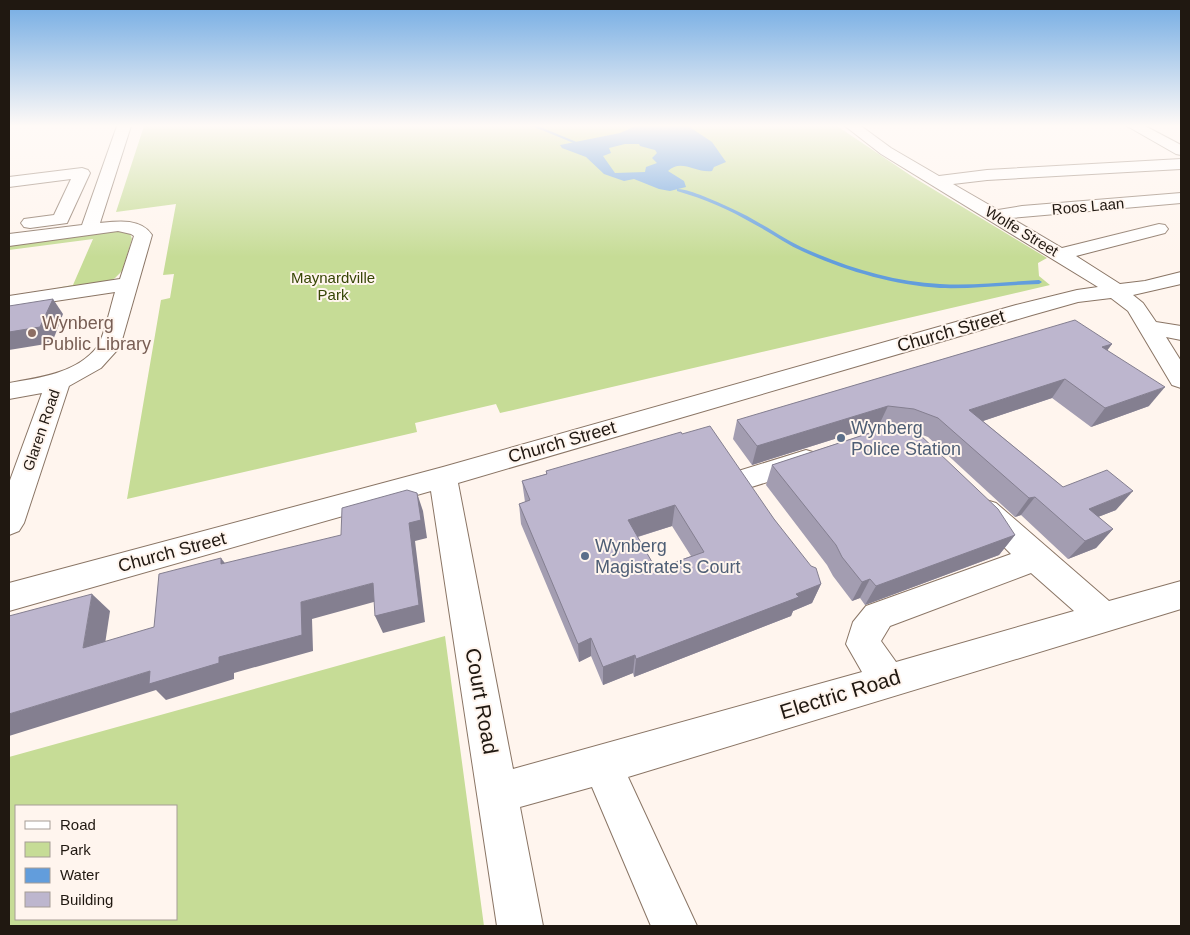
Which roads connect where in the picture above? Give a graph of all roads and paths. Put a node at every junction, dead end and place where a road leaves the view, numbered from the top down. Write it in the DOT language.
graph roads {
  1 [pos="109,170"];
  2 [pos="917,170"];
  3 [pos="1082,170"];
  4 [pos="82,173"];
  5 [pos="936,181"];
  6 [pos="9,182"];
  7 [pos="1181,198"];
  8 [pos="996,216"];
  9 [pos="9,226"];
  10 [pos="1158,229"];
  11 [pos="89,230"];
  12 [pos="9,240"];
  13 [pos="1061,254"];
  14 [pos="1181,278"];
  15 [pos="128,284"];
  16 [pos="1115,291"];
  17 [pos="9,302"];
  18 [pos="1149,327"];
  19 [pos="1181,333"];
  20 [pos="1181,380"];
  21 [pos="58,382"];
  22 [pos="9,391"];
  23 [pos="694,405"];
  24 [pos="711,430"];
  25 [pos="826,453"];
  26 [pos="443,476"];
  27 [pos="746,480"];
  28 [pos="967,492"];
  29 [pos="9,523"];
  30 [pos="1036,558"];
  31 [pos="1181,595"];
  32 [pos="9,597"];
  33 [pos="1103,617"];
  34 [pos="888,680"];
  35 [pos="602,765"];
  36 [pos="498,793"];
  37 [pos="520,926"];
  38 [pos="674,926"];
  1 -- 4 [label="street"];
  1 -- 11 [label="street"];
  2 -- 5 [label="street, Wolfe Street"];
  3 -- 5 [label="street"];
  4 -- 6 [label="street"];
  4 -- 9 [label="street"];
  5 -- 8 [label="street, Wolfe Street"];
  7 -- 8 [label="street, Roos Laan"];
  8 -- 13 [label="street, Wolfe Street"];
  10 -- 13 [label="street"];
  11 -- 12 [label="street"];
  11 -- 15 [label="street, Glaren Road"];
  13 -- 16 [label="street, Wolfe Street"];
  14 -- 16 [label="street, Church Street"];
  15 -- 17 [label="street"];
  15 -- 21 [label="street, Glaren Road"];
  16 -- 18 [label="street, Wolfe Street"];
  16 -- 23 [label="street, Church Street"];
  18 -- 19 [label="street"];
  18 -- 20 [label="street, Wolfe Street"];
  21 -- 22 [label="street"];
  21 -- 29 [label="street, Glaren Road"];
  23 -- 24 [label="street"];
  23 -- 26 [label="street, Church Street"];
  25 -- 27 [label="street"];
  26 -- 32 [label="street, Church Street"];
  26 -- 36 [label="street, Court Road"];
  28 -- 30 [label="street"];
  30 -- 33 [label="street"];
  30 -- 34 [label="street"];
  31 -- 33 [label="street, Electric Road"];
  33 -- 34 [label="street, Electric Road"];
  34 -- 35 [label="street, Electric Road"];
  35 -- 36 [label="street, Electric Road"];
  35 -- 38 [label="street"];
  36 -- 37 [label="street, Court Road"];
}
